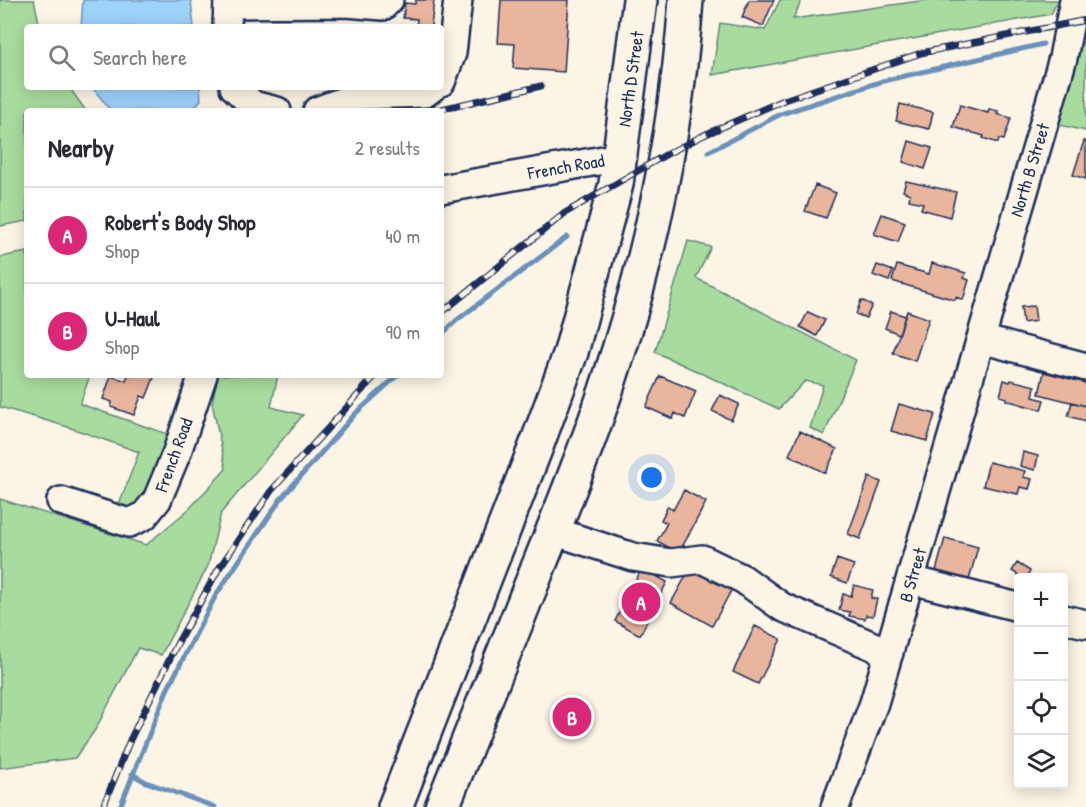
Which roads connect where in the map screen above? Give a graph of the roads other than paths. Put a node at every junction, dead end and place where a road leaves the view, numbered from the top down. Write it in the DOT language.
graph roads {
  1 [pos="458,0"];
  2 [pos="640,0"];
  3 [pos="686,0"];
  4 [pos="1074,0"];
  5 [pos="228,10"];
  6 [pos="379,11"];
  7 [pos="444,74"];
  8 [pos="237,90"];
  9 [pos="370,90"];
  10 [pos="428,90"];
  11 [pos="265,108"];
  12 [pos="325,108"];
  13 [pos="620,157"];
  14 [pos="444,188"];
  15 [pos="981,339"];
  16 [pos="1086,367"];
  17 [pos="202,378"];
  18 [pos="537,444"];
  19 [pos="61,501"];
  20 [pos="553,531"];
  21 [pos="911,580"];
  22 [pos="1014,606"];
  23 [pos="1068,620"];
  24 [pos="1086,624"];
  25 [pos="889,653"];
  26 [pos="496,672"];
  27 [pos="394,807"];
  28 [pos="442,807"];
  29 [pos="835,807"];
  1 -- 7 [label="street"];
  2 -- 13 [label="highway, North D Street"];
  3 -- 20 [label="highway"];
  4 -- 15 [label="street, North B Street"];
  5 -- 6 [label="street"];
  8 -- 11 [label="street"];
  9 -- 10 [label="street"];
  9 -- 12 [label="street"];
  13 -- 14 [label="street, French Road"];
  13 -- 18 [label="highway, North D Street"];
  15 -- 16 [label="street"];
  15 -- 21 [label="street, B Street"];
  17 -- 19 [label="street, French Road"];
  18 -- 26 [label="highway"];
  18 -- 27 [label="highway, North D Street"];
  20 -- 25 [label="street"];
  20 -- 26 [label="highway"];
  21 -- 22 [label="street"];
  21 -- 25 [label="street, B Street"];
  23 -- 24 [label="street"];
  25 -- 29 [label="street, B Street"];
  26 -- 28 [label="highway"];
}
